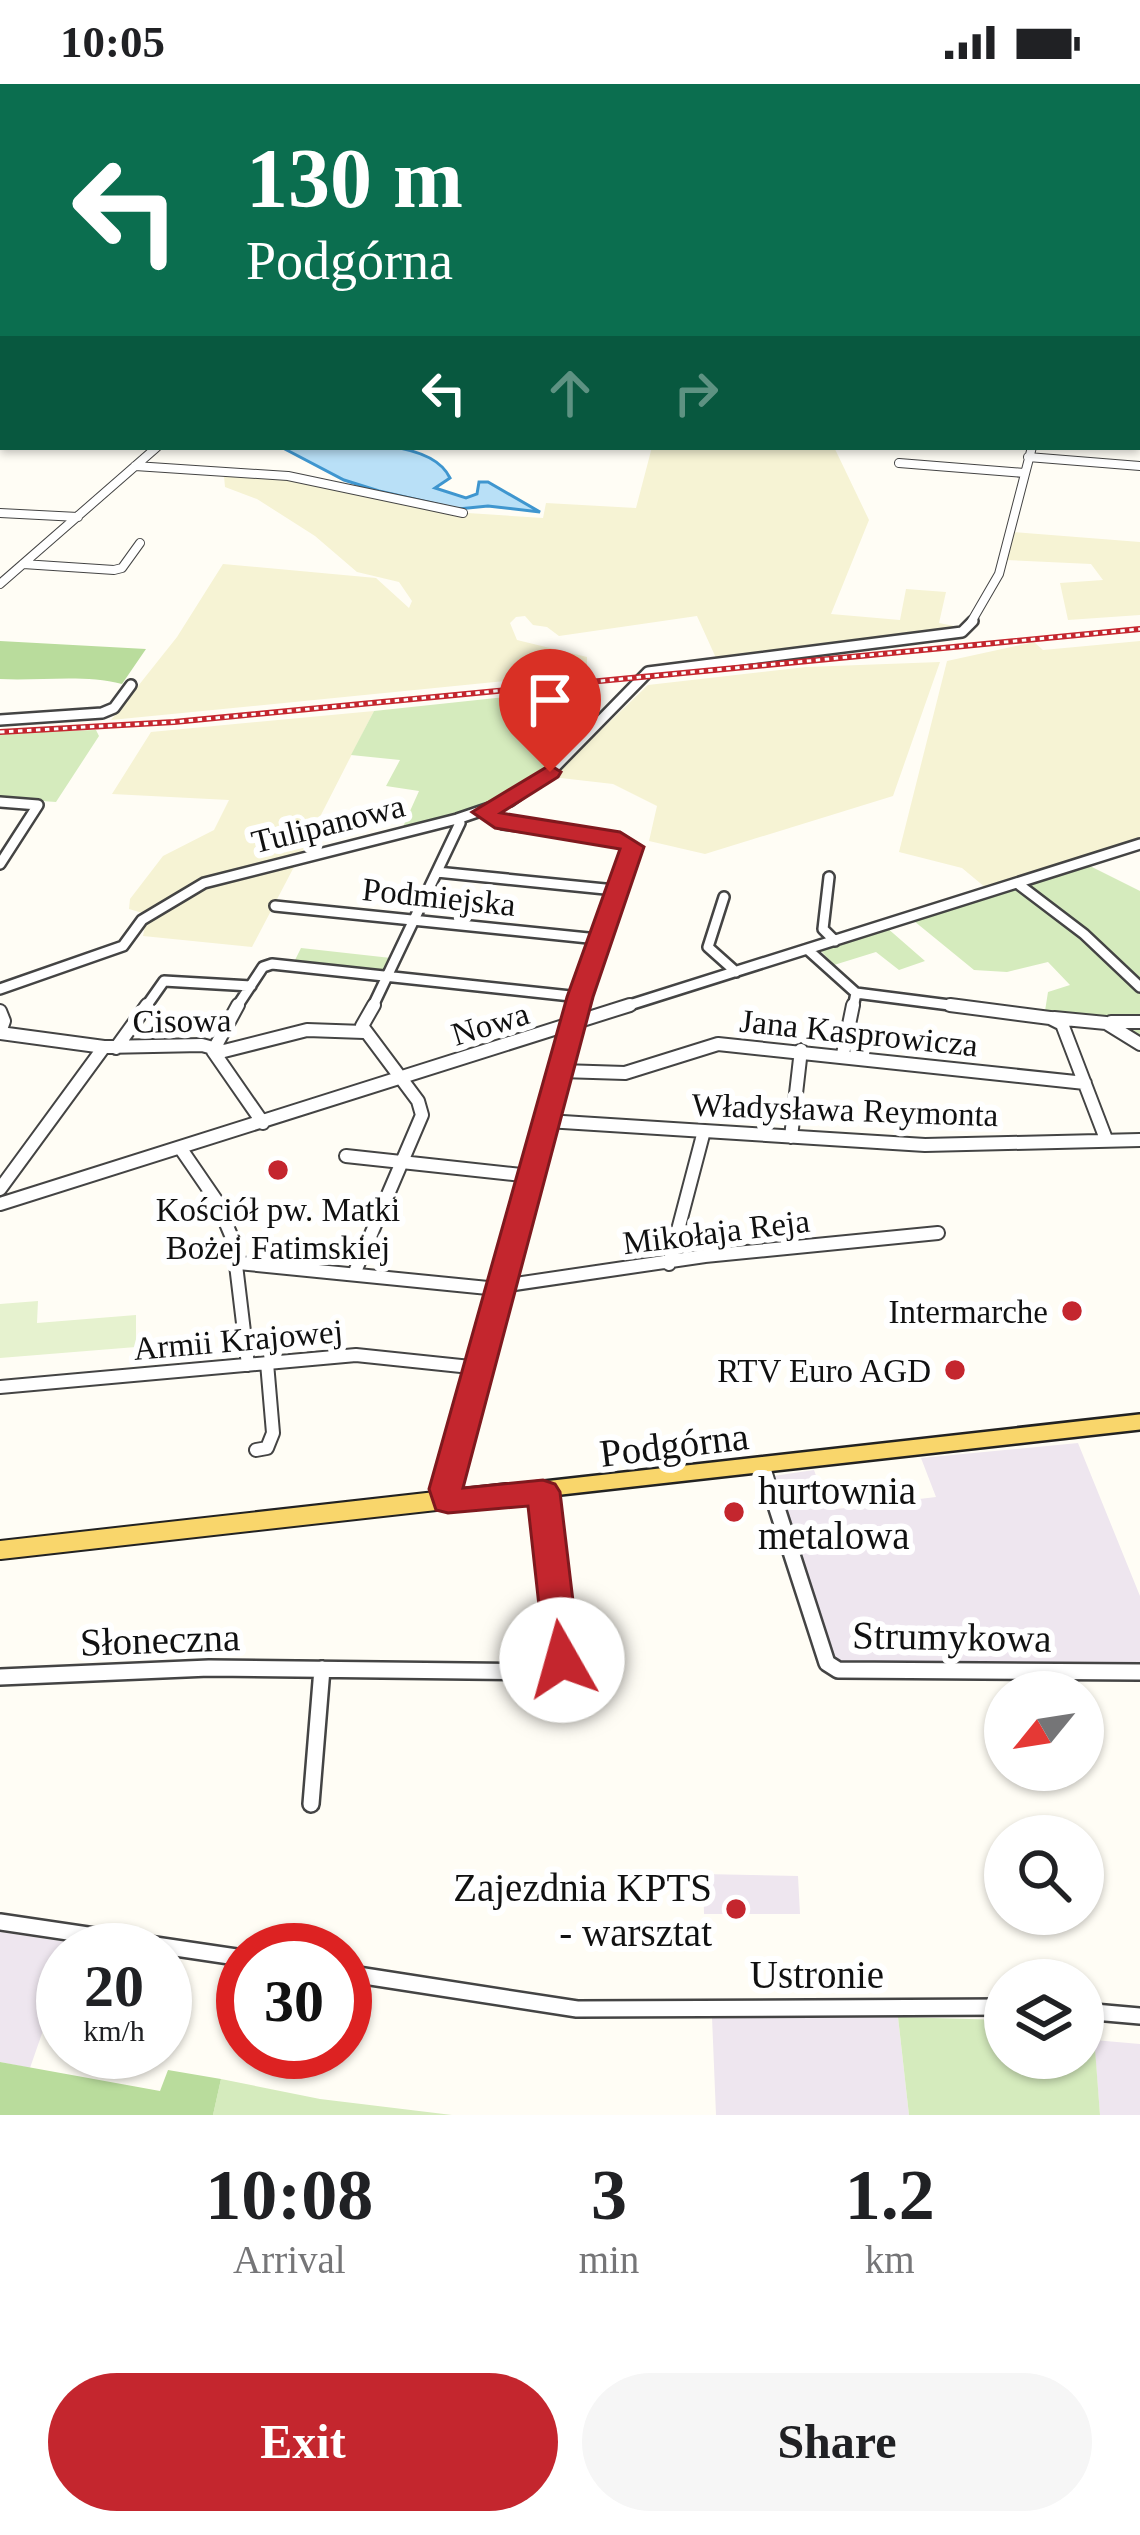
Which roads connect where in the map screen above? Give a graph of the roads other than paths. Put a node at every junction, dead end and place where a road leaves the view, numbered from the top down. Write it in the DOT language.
graph roads {
  1 [pos="154,450"];
  2 [pos="1030,452"];
  3 [pos="899,463"];
  4 [pos="135,466"];
  5 [pos="1140,466"];
  6 [pos="1024,472"];
  7 [pos="0,513"];
  8 [pos="463,513"];
  9 [pos="78,518"];
  10 [pos="140,542"];
  11 [pos="23,564"];
  12 [pos="0,584"];
  13 [pos="131,685"];
  14 [pos="0,719"];
  15 [pos="0,802"];
  16 [pos="484,812"];
  17 [pos="457,819"];
  18 [pos="1137,848"];
  19 [pos="0,863"];
  20 [pos="436,872"];
  21 [pos="829,877"];
  22 [pos="1017,883"];
  23 [pos="615,890"];
  24 [pos="724,897"];
  25 [pos="275,906"];
  26 [pos="416,921"];
  27 [pos="598,940"];
  28 [pos="835,941"];
  29 [pos="807,950"];
  30 [pos="736,972"];
  31 [pos="390,977"];
  32 [pos="251,986"];
  33 [pos="1140,987"];
  34 [pos="0,989"];
  35 [pos="856,993"];
  36 [pos="580,997"];
  37 [pos="0,1011"];
  38 [pos="1051,1018"];
  39 [pos="1140,1022"];
  40 [pos="1107,1023"];
  41 [pos="573,1026"];
  42 [pos="364,1032"];
  43 [pos="0,1033"];
  44 [pos="1140,1044"];
  45 [pos="110,1047"];
  46 [pos="800,1050"];
  47 [pos="212,1051"];
  48 [pos="843,1054"];
  49 [pos="561,1071"];
  50 [pos="401,1079"];
  51 [pos="1085,1083"];
  52 [pos="547,1121"];
  53 [pos="263,1123"];
  54 [pos="704,1131"];
  55 [pos="791,1138"];
  56 [pos="1106,1139"];
  57 [pos="1140,1140"];
  58 [pos="181,1149"];
  59 [pos="346,1156"];
  60 [pos="404,1162"];
  61 [pos="530,1176"];
  62 [pos="0,1189"];
  63 [pos="0,1204"];
  64 [pos="938,1233"];
  65 [pos="238,1263"];
  66 [pos="669,1264"];
  67 [pos="354,1274"];
  68 [pos="501,1287"];
  69 [pos="267,1363"];
  70 [pos="248,1365"];
  71 [pos="480,1368"];
  72 [pos="0,1387"];
  73 [pos="1140,1422"];
  74 [pos="256,1450"];
  75 [pos="764,1467"];
  76 [pos="543,1492"];
  77 [pos="448,1501"];
  78 [pos="0,1550"];
  79 [pos="322,1670"];
  80 [pos="1140,1672"];
  81 [pos="0,1676"];
  82 [pos="311,1804"];
  83 [pos="0,1922"];
  84 [pos="216,1954"];
  85 [pos="372,1977"];
  86 [pos="984,2007"];
  87 [pos="1104,2014"];
  88 [pos="1140,2017"];
  1 -- 4 [label="street"];
  2 -- 5 [label="street"];
  2 -- 6 [label="street"];
  3 -- 6 [label="street"];
  4 -- 8 [label="street"];
  4 -- 9 [label="street"];
  6 -- 16 [label="street, Tulipanowa"];
  7 -- 9 [label="street"];
  9 -- 11 [label="street"];
  10 -- 11 [label="street"];
  11 -- 12 [label="street"];
  13 -- 14 [label="street"];
  15 -- 19 [label="street"];
  16 -- 17 [label="street, Tulipanowa"];
  16 -- 23 [label="street"];
  17 -- 20 [label="street"];
  17 -- 34 [label="street, Tulipanowa"];
  18 -- 22 [label="street, Nowa"];
  20 -- 23 [label="street"];
  20 -- 26 [label="street"];
  21 -- 28 [label="street"];
  22 -- 28 [label="street, Nowa"];
  22 -- 33 [label="street"];
  23 -- 27 [label="street"];
  24 -- 30 [label="street"];
  25 -- 26 [label="street, Podmiejska"];
  26 -- 27 [label="street, Podmiejska"];
  26 -- 31 [label="street"];
  27 -- 36 [label="street"];
  28 -- 29 [label="street, Nowa"];
  29 -- 30 [label="street, Nowa"];
  29 -- 35 [label="street"];
  30 -- 41 [label="street, Nowa"];
  31 -- 32 [label="street"];
  31 -- 36 [label="street"];
  31 -- 42 [label="street"];
  32 -- 45 [label="street"];
  32 -- 47 [label="street"];
  35 -- 38 [label="street"];
  35 -- 48 [label="street"];
  36 -- 41 [label="street"];
  37 -- 43 [label="street"];
  38 -- 40 [label="street"];
  38 -- 51 [label="street"];
  39 -- 40 [label="street"];
  40 -- 44 [label="street"];
  41 -- 49 [label="street"];
  41 -- 50 [label="street, Nowa"];
  42 -- 47 [label="street, Cisowa"];
  42 -- 50 [label="street"];
  43 -- 45 [label="street, Cisowa"];
  45 -- 47 [label="street, Cisowa"];
  45 -- 62 [label="street"];
  46 -- 48 [label="street, Jana Kasprowicza"];
  46 -- 49 [label="street, Jana Kasprowicza"];
  46 -- 55 [label="street"];
  47 -- 53 [label="street"];
  48 -- 51 [label="street, Jana Kasprowicza"];
  49 -- 52 [label="street"];
  50 -- 53 [label="street, Nowa"];
  50 -- 60 [label="street"];
  51 -- 56 [label="street"];
  52 -- 54 [label="street, Władysława Reymonta"];
  52 -- 61 [label="street"];
  53 -- 58 [label="street, Nowa"];
  54 -- 55 [label="street, Władysława Reymonta"];
  54 -- 66 [label="street"];
  55 -- 56 [label="street, Władysława Reymonta"];
  56 -- 57 [label="street, Władysława Reymonta"];
  58 -- 63 [label="street, Nowa"];
  58 -- 65 [label="street"];
  59 -- 60 [label="street"];
  60 -- 61 [label="street"];
  60 -- 67 [label="street"];
  61 -- 68 [label="street"];
  64 -- 66 [label="street, Mikołaja Reja"];
  65 -- 67 [label="street, Mikołaja Reja"];
  65 -- 70 [label="street"];
  66 -- 68 [label="street, Mikołaja Reja"];
  67 -- 68 [label="street, Mikołaja Reja"];
  68 -- 71 [label="street"];
  69 -- 70 [label="street, Armii Krajowej"];
  69 -- 71 [label="street, Armii Krajowej"];
  69 -- 74 [label="street"];
  70 -- 72 [label="street, Armii Krajowej"];
  71 -- 77 [label="street"];
  73 -- 75 [label="main road, Podgórna"];
  75 -- 76 [label="main road, Podgórna"];
  75 -- 80 [label="street, Strumykowa"];
  76 -- 77 [label="main road, Podgórna"];
  76 -- 79 [label="street, Słoneczna"];
  77 -- 78 [label="main road, Podgórna"];
  79 -- 81 [label="street, Słoneczna"];
  79 -- 82 [label="street"];
  83 -- 84 [label="street"];
  85 -- 86 [label="street, Ustronie"];
  87 -- 88 [label="street"];
}
